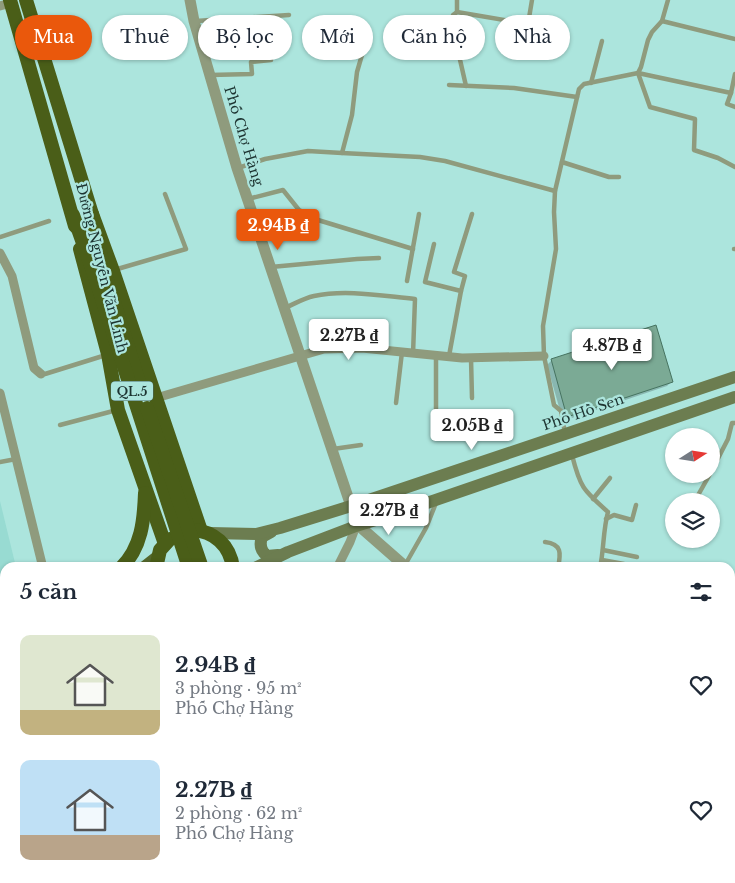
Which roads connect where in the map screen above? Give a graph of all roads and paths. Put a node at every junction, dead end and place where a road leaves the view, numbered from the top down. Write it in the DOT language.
graph roads {
  1 [pos="26,0"];
  2 [pos="190,0"];
  3 [pos="457,0"];
  4 [pos="532,0"];
  5 [pos="668,0"];
  6 [pos="7,3"];
  7 [pos="456,12"];
  8 [pos="530,15"];
  9 [pos="495,18"];
  10 [pos="194,21"];
  11 [pos="198,21"];
  12 [pos="662,21"];
  13 [pos="735,39"];
  14 [pos="602,40"];
  15 [pos="271,60"];
  16 [pos="360,60"];
  17 [pos="638,73"];
  18 [pos="735,74"];
  19 [pos="210,75"];
  20 [pos="591,83"];
  21 [pos="449,85"];
  22 [pos="466,86"];
  23 [pos="730,93"];
  24 [pos="577,98"];
  25 [pos="735,107"];
  26 [pos="342,153"];
  27 [pos="562,162"];
  28 [pos="735,166"];
  29 [pos="236,168"];
  30 [pos="619,177"];
  31 [pos="555,191"];
  32 [pos="165,194"];
  33 [pos="247,199"];
  34 [pos="92,214"];
  35 [pos="419,214"];
  36 [pos="472,214"];
  37 [pos="73,215"];
  38 [pos="49,221"];
  39 [pos="0,237"];
  40 [pos="434,244"];
  41 [pos="413,250"];
  42 [pos="0,253"];
  43 [pos="379,258"];
  44 [pos="270,267"];
  45 [pos="113,271"];
  46 [pos="407,281"];
  47 [pos="461,291"];
  48 [pos="284,309"];
  49 [pos="402,352"];
  50 [pos="108,354"];
  51 [pos="413,354"];
  52 [pos="436,356"];
  53 [pos="449,356"];
  54 [pos="544,356"];
  55 [pos="301,357"];
  56 [pos="471,358"];
  57 [pos="41,374"];
  58 [pos="735,377"];
  59 [pos="0,394"];
  60 [pos="735,397"];
  61 [pos="156,398"];
  62 [pos="472,398"];
  63 [pos="396,403"];
  64 [pos="118,410"];
  65 [pos="735,423"];
  66 [pos="436,424"];
  67 [pos="60,425"];
  68 [pos="566,434"];
  69 [pos="361,445"];
  70 [pos="332,449"];
  71 [pos="571,452"];
  72 [pos="720,455"];
  73 [pos="175,456"];
  74 [pos="16,459"];
  75 [pos="0,462"];
  76 [pos="610,478"];
  77 [pos="143,479"];
  78 [pos="437,498"];
  79 [pos="593,499"];
  80 [pos="351,506"];
  81 [pos="636,506"];
  82 [pos="606,519"];
  83 [pos="357,526"];
  84 [pos="280,528"];
  85 [pos="205,532"];
  86 [pos="544,542"];
  87 [pos="164,544"];
  88 [pos="603,550"];
  89 [pos="288,552"];
  90 [pos="637,556"];
  91 [pos="602,560"];
  92 [pos="42,562"];
  93 [pos="127,562"];
  94 [pos="156,562"];
  95 [pos="187,562"];
  96 [pos="200,562"];
  97 [pos="232,562"];
  98 [pos="267,562"];
  99 [pos="340,562"];
  100 [pos="400,562"];
  101 [pos="409,562"];
  102 [pos="559,562"];
  103 [pos="613,562"];
  1 -- 34 [label="highway, Đường Nguyễn Văn Linh / QL.5"];
  2 -- 10 [label="street, Phố Chợ Hàng"];
  3 -- 7 [label="lane"];
  4 -- 8 [label="lane"];
  5 -- 12 [label="lane"];
  6 -- 37 [label="highway, Đường Nguyễn Văn Linh / QL.5"];
  7 -- 9 [label="lane"];
  7 -- 22 [label="lane"];
  10 -- 11 [label="lane"];
  10 -- 19 [label="street, Phố Chợ Hàng"];
  12 -- 13 [label="lane"];
  12 -- 17 [label="lane"];
  14 -- 20 [label="lane"];
  15 -- 19 [label="lane"];
  16 -- 26 [label="lane"];
  17 -- 20 [label="lane"];
  17 -- 23 [label="lane"];
  17 -- 28 [label="lane"];
  18 -- 23 [label="lane"];
  19 -- 29 [label="street, Phố Chợ Hàng"];
  20 -- 24 [label="lane"];
  21 -- 22 [label="lane"];
  22 -- 24 [label="lane"];
  23 -- 25 [label="lane"];
  24 -- 27 [label="lane"];
  26 -- 29 [label="lane"];
  26 -- 31 [label="lane"];
  27 -- 30 [label="lane"];
  27 -- 31 [label="lane"];
  29 -- 33 [label="street, Phố Chợ Hàng"];
  31 -- 54 [label="lane"];
  32 -- 45 [label="lane"];
  33 -- 41 [label="lane"];
  33 -- 44 [label="street, Phố Chợ Hàng"];
  34 -- 45 [label="highway, Đường Nguyễn Văn Linh / QL.5"];
  34 -- 96 [label="highway, QL.5, bridge"];
  35 -- 41 [label="lane"];
  36 -- 47 [label="lane"];
  37 -- 50 [label="highway, Đường Nguyễn Văn Linh / QL.5"];
  37 -- 95 [label="highway, QL.5, bridge"];
  38 -- 39 [label="lane"];
  40 -- 47 [label="lane"];
  41 -- 46 [label="lane"];
  42 -- 57 [label="street"];
  43 -- 44 [label="lane"];
  44 -- 48 [label="street, Phố Chợ Hàng"];
  45 -- 61 [label="highway, Đường Nguyễn Văn Linh / QL.5"];
  47 -- 53 [label="lane"];
  48 -- 51 [label="lane"];
  48 -- 55 [label="street, Phố Chợ Hàng"];
  49 -- 51 [label="street"];
  49 -- 55 [label="street"];
  49 -- 63 [label="lane"];
  50 -- 57 [label="lane"];
  50 -- 64 [label="highway, Đường Nguyễn Văn Linh / QL.5"];
  51 -- 52 [label="street"];
  52 -- 53 [label="street"];
  52 -- 66 [label="lane"];
  53 -- 56 [label="street"];
  54 -- 56 [label="street"];
  54 -- 68 [label="lane"];
  55 -- 61 [label="street"];
  55 -- 70 [label="street, Phố Chợ Hàng"];
  56 -- 62 [label="lane"];
  58 -- 68 [label="main road, Phố Hồ Sen"];
  59 -- 74 [label="street"];
  60 -- 71 [label="main road"];
  61 -- 73 [label="highway, Đường Nguyễn Văn Linh / QL.5"];
  64 -- 67 [label="lane"];
  64 -- 77 [label="highway, Đường Nguyễn Văn Linh / QL.5"];
  65 -- 72 [label="lane"];
  68 -- 80 [label="main road, Phố Hồ Sen"];
  69 -- 70 [label="lane"];
  70 -- 80 [label="street, Phố Chợ Hàng"];
  71 -- 78 [label="main road"];
  71 -- 79 [label="lane"];
  73 -- 77 [label="highway"];
  73 -- 85 [label="highway, Đường Nguyễn Văn Linh / QL.5"];
  74 -- 75 [label="lane"];
  74 -- 92 [label="street"];
  76 -- 79 [label="lane"];
  77 -- 87 [label="highway, Đường Nguyễn Văn Linh / QL.5"];
  77 -- 93 [label="highway"];
  78 -- 83 [label="main road"];
  78 -- 101 [label="lane"];
  79 -- 82 [label="lane"];
  80 -- 84 [label="main road, Phố Hồ Sen"];
  81 -- 82 [label="lane"];
  82 -- 88 [label="lane"];
  83 -- 89 [label="main road"];
  83 -- 99 [label="street"];
  83 -- 100 [label="street"];
  84 -- 85 [label="main road, Phố Hồ Sen"];
  84 -- 89 [label="main road"];
  85 -- 87 [label="highway"];
  85 -- 97 [label="highway"];
  86 -- 102 [label="lane"];
  87 -- 94 [label="highway"];
  88 -- 90 [label="lane"];
  88 -- 91 [label="lane"];
  89 -- 98 [label="main road"];
  91 -- 103 [label="lane"];
}
